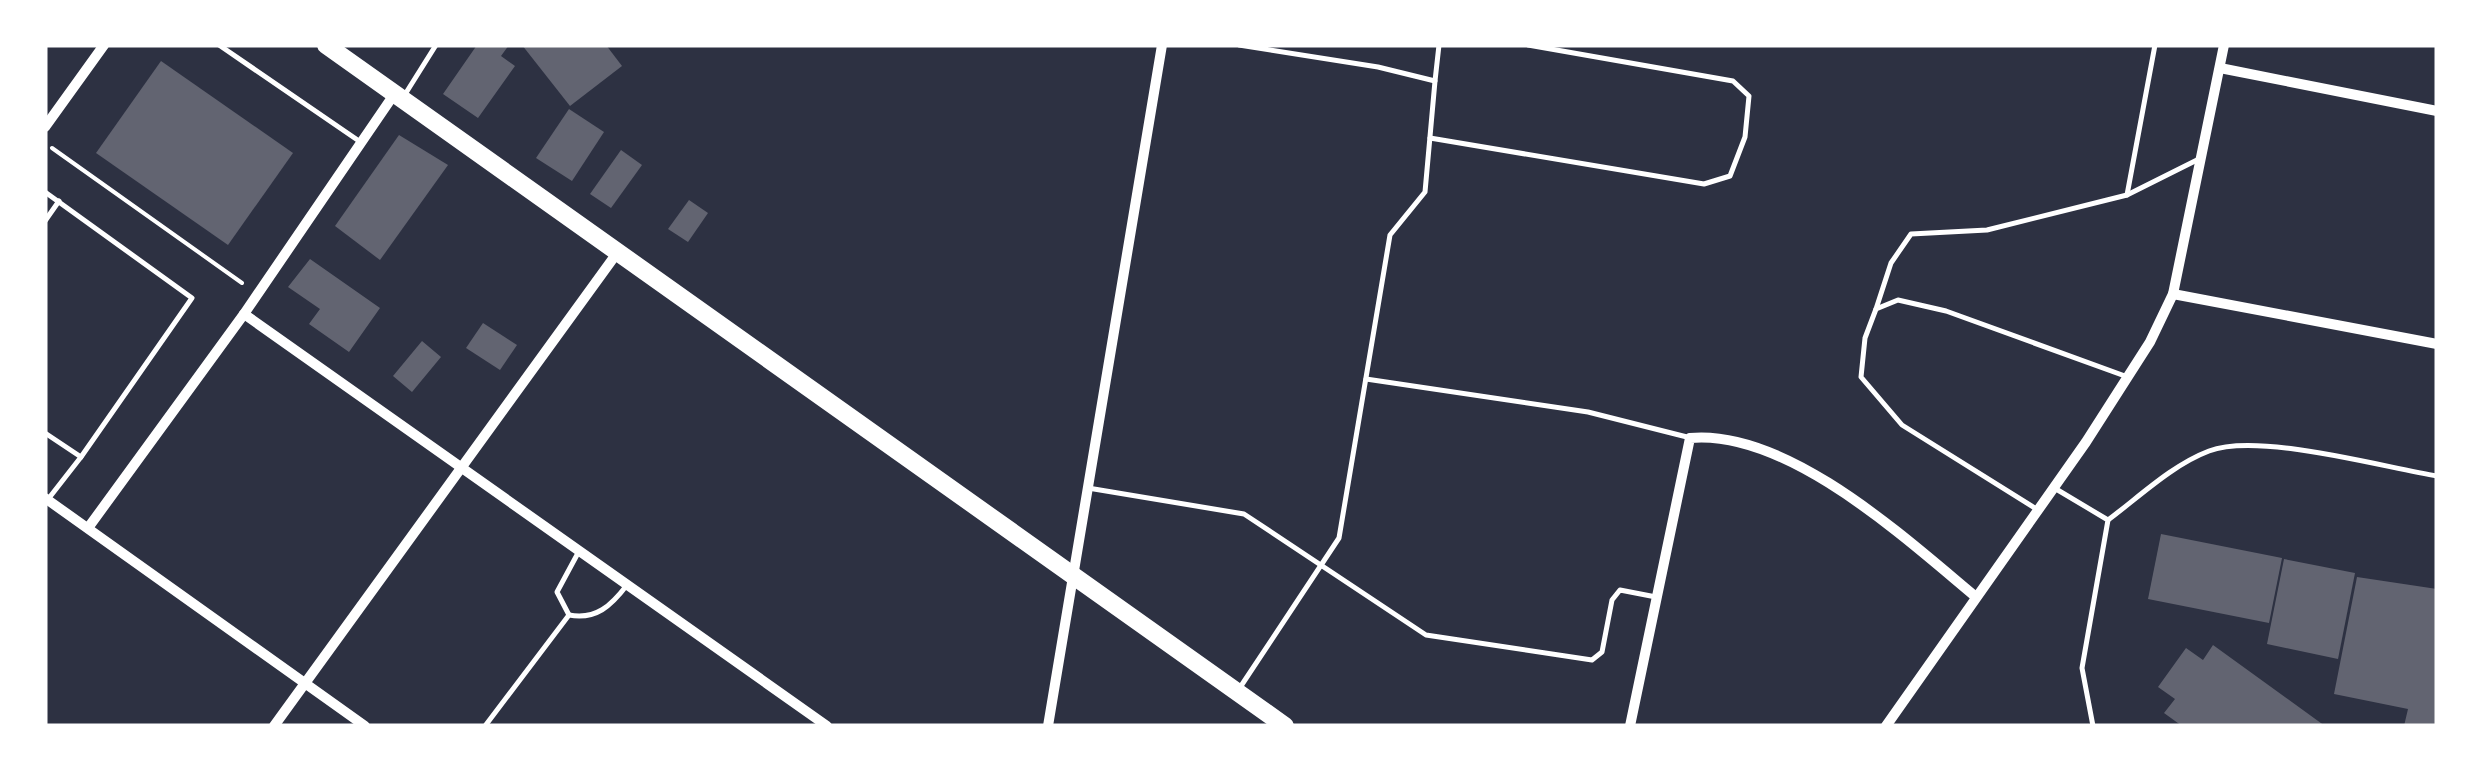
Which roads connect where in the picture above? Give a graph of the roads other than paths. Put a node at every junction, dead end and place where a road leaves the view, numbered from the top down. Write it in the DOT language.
graph roads {
  1 [pos="104,45"];
  2 [pos="219,45"];
  3 [pos="326,45"];
  4 [pos="436,45"];
  5 [pos="1162,45"];
  6 [pos="1239,45"];
  7 [pos="1440,45"];
  8 [pos="1528,45"];
  9 [pos="2155,45"];
  10 [pos="2224,45"];
  11 [pos="2220,68"];
  12 [pos="1435,81"];
  13 [pos="399,96"];
  14 [pos="2437,111"];
  15 [pos="45,128"];
  16 [pos="1430,138"];
  17 [pos="362,143"];
  18 [pos="2201,158"];
  19 [pos="45,192"];
  20 [pos="2127,194"];
  21 [pos="59,201"];
  22 [pos="45,222"];
  23 [pos="617,253"];
  24 [pos="2173,294"];
  25 [pos="1876,309"];
  26 [pos="244,314"];
  27 [pos="2437,344"];
  28 [pos="2130,377"];
  29 [pos="1366,379"];
  30 [pos="45,433"];
  31 [pos="1690,438"];
  32 [pos="81,457"];
  33 [pos="459,468"];
  34 [pos="2437,476"];
  35 [pos="1088,488"];
  36 [pos="2053,488"];
  37 [pos="46,499"];
  38 [pos="2038,510"];
  39 [pos="2108,520"];
  40 [pos="88,528"];
  41 [pos="579,551"];
  42 [pos="1322,566"];
  43 [pos="1074,572"];
  44 [pos="627,585"];
  45 [pos="1656,597"];
  46 [pos="1976,597"];
  47 [pos="569,615"];
  48 [pos="307,684"];
  49 [pos="1237,692"];
  50 [pos="274,726"];
  51 [pos="365,726"];
  52 [pos="485,726"];
  53 [pos="827,726"];
  54 [pos="1048,726"];
  55 [pos="1285,726"];
  56 [pos="1630,726"];
  57 [pos="1886,726"];
  58 [pos="2093,726"];
  1 -- 15 [label="street"];
  2 -- 17 [label="lane"];
  3 -- 13 [label="highway"];
  4 -- 13 [label="lane"];
  5 -- 35 [label="street"];
  6 -- 12 [label="lane"];
  7 -- 12 [label="lane"];
  8 -- 16 [label="lane"];
  9 -- 20 [label="lane"];
  10 -- 11 [label="street"];
  11 -- 14 [label="street"];
  11 -- 18 [label="street"];
  12 -- 16 [label="lane"];
  13 -- 17 [label="street"];
  13 -- 23 [label="highway"];
  16 -- 29 [label="lane"];
  17 -- 26 [label="street"];
  18 -- 20 [label="lane"];
  18 -- 24 [label="street"];
  19 -- 21 [label="lane"];
  20 -- 25 [label="lane"];
  21 -- 22 [label="lane"];
  21 -- 32 [label="lane"];
  23 -- 33 [label="street"];
  23 -- 43 [label="highway"];
  24 -- 27 [label="street"];
  24 -- 28 [label="street"];
  25 -- 28 [label="lane"];
  25 -- 38 [label="lane"];
  26 -- 33 [label="street"];
  26 -- 40 [label="street"];
  28 -- 36 [label="street"];
  29 -- 31 [label="lane"];
  29 -- 42 [label="lane"];
  30 -- 32 [label="lane"];
  31 -- 45 [label="street"];
  31 -- 46 [label="street"];
  32 -- 37 [label="lane"];
  33 -- 41 [label="street"];
  33 -- 48 [label="street"];
  34 -- 39 [label="lane"];
  35 -- 42 [label="lane"];
  35 -- 43 [label="street"];
  36 -- 38 [label="street"];
  36 -- 39 [label="lane"];
  37 -- 40 [label="street"];
  38 -- 46 [label="street"];
  39 -- 58 [label="lane"];
  40 -- 48 [label="street"];
  41 -- 44 [label="street"];
  41 -- 47 [label="lane"];
  42 -- 45 [label="lane"];
  42 -- 49 [label="lane"];
  43 -- 49 [label="highway"];
  43 -- 54 [label="street"];
  44 -- 47 [label="lane"];
  44 -- 53 [label="street"];
  45 -- 56 [label="street"];
  46 -- 57 [label="street"];
  47 -- 52 [label="lane"];
  48 -- 50 [label="street"];
  48 -- 51 [label="street"];
  49 -- 55 [label="highway"];
}
